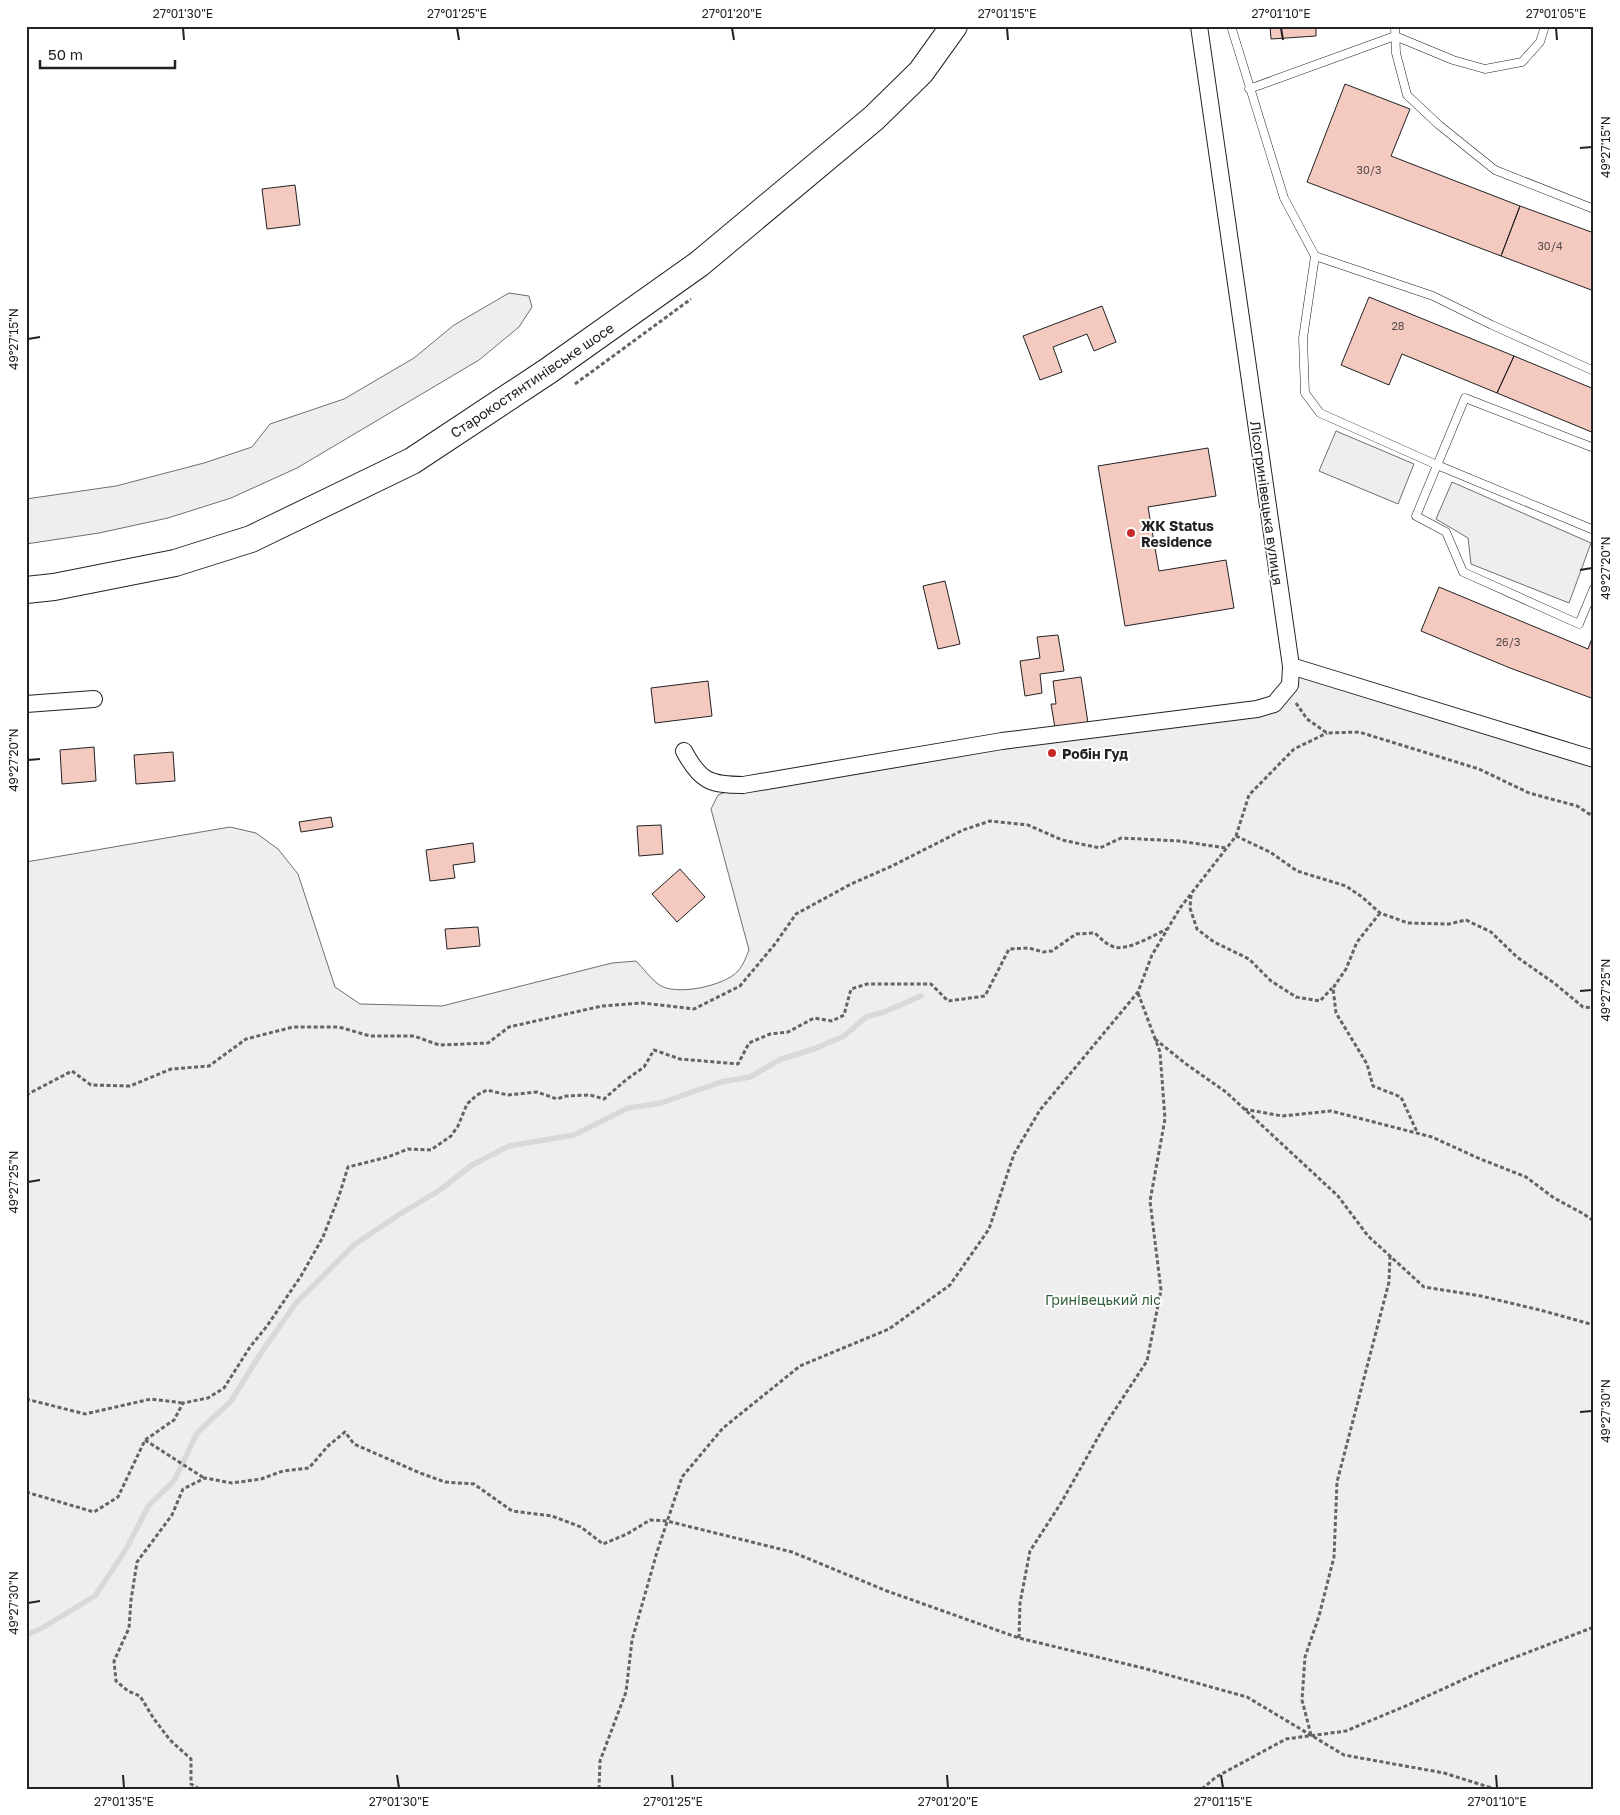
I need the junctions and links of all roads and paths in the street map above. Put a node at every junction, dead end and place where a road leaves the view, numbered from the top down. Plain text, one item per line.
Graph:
1 (954, 26) edge
2 (1198, 26) edge
3 (1231, 26) edge
4 (1395, 26) edge
5 (1545, 26) edge
6 (1396, 36) junction
7 (1249, 89) junction
8 (1594, 209) edge
9 (1314, 256) junction
10 (1594, 371) edge
11 (1594, 448) edge
12 (1437, 465) junction
13 (1594, 530) edge
14 (1594, 588) edge
15 (26, 590) edge
16 (1291, 666) junction
17 (1290, 685) junction
18 (94, 699) dead end
19 (26, 704) edge
20 (1327, 733) junction
21 (684, 751) dead end
22 (1594, 759) edge
23 (1594, 817) edge
24 (1236, 836) junction
25 (1226, 848) junction
26 (1191, 894) junction
27 (1380, 913) junction
28 (1167, 929) junction
29 (1333, 988) junction
30 (1138, 992) junction
31 (1594, 1008) edge
32 (1154, 1038) junction
33 (26, 1095) edge
34 (1244, 1109) junction
35 (1418, 1134) junction
36 (1594, 1221) edge
37 (1390, 1256) junction
38 (1594, 1321) edge
39 (1589, 1324) junction
40 (1594, 1325) edge
41 (26, 1400) edge
42 (183, 1403) junction
43 (145, 1440) junction
44 (205, 1478) junction
45 (26, 1492) edge
46 (667, 1521) junction
47 (1594, 1627) edge
48 (1019, 1638) junction
49 (1312, 1736) junction
50 (199, 1789) edge
51 (598, 1789) edge
52 (1202, 1789) edge
53 (1495, 1789) edge

1 - 15 main road, Старокостянтинівське шосе
2 - 16 street, Лісогринівецька вулиця
3 - 7 lane
4 - 6 lane
5 - 6 lane
6 - 7 lane
6 - 8 lane
7 - 9 lane
9 - 10 lane
9 - 12 lane
11 - 12 lane
12 - 13 lane
12 - 14 lane
16 - 17 street, Лісогринівецька вулиця
16 - 22 street
17 - 20 path
17 - 21 street
18 - 19 street
20 - 23 path
20 - 24 path
24 - 25 path
24 - 27 path
25 - 26 path
25 - 33 path
26 - 28 path
26 - 29 path
27 - 29 path
27 - 31 path
28 - 30 path
28 - 42 path
29 - 35 path
30 - 32 path
30 - 46 path
32 - 34 path
32 - 48 path
34 - 35 path
34 - 37 path
35 - 36 path
37 - 39 path
37 - 49 path
38 - 39 path
39 - 40 path
41 - 42 path
42 - 43 path
43 - 44 path
43 - 45 path
44 - 46 path
44 - 50 path
46 - 48 path
46 - 51 path
47 - 49 path
48 - 49 path
49 - 52 path
49 - 53 path

